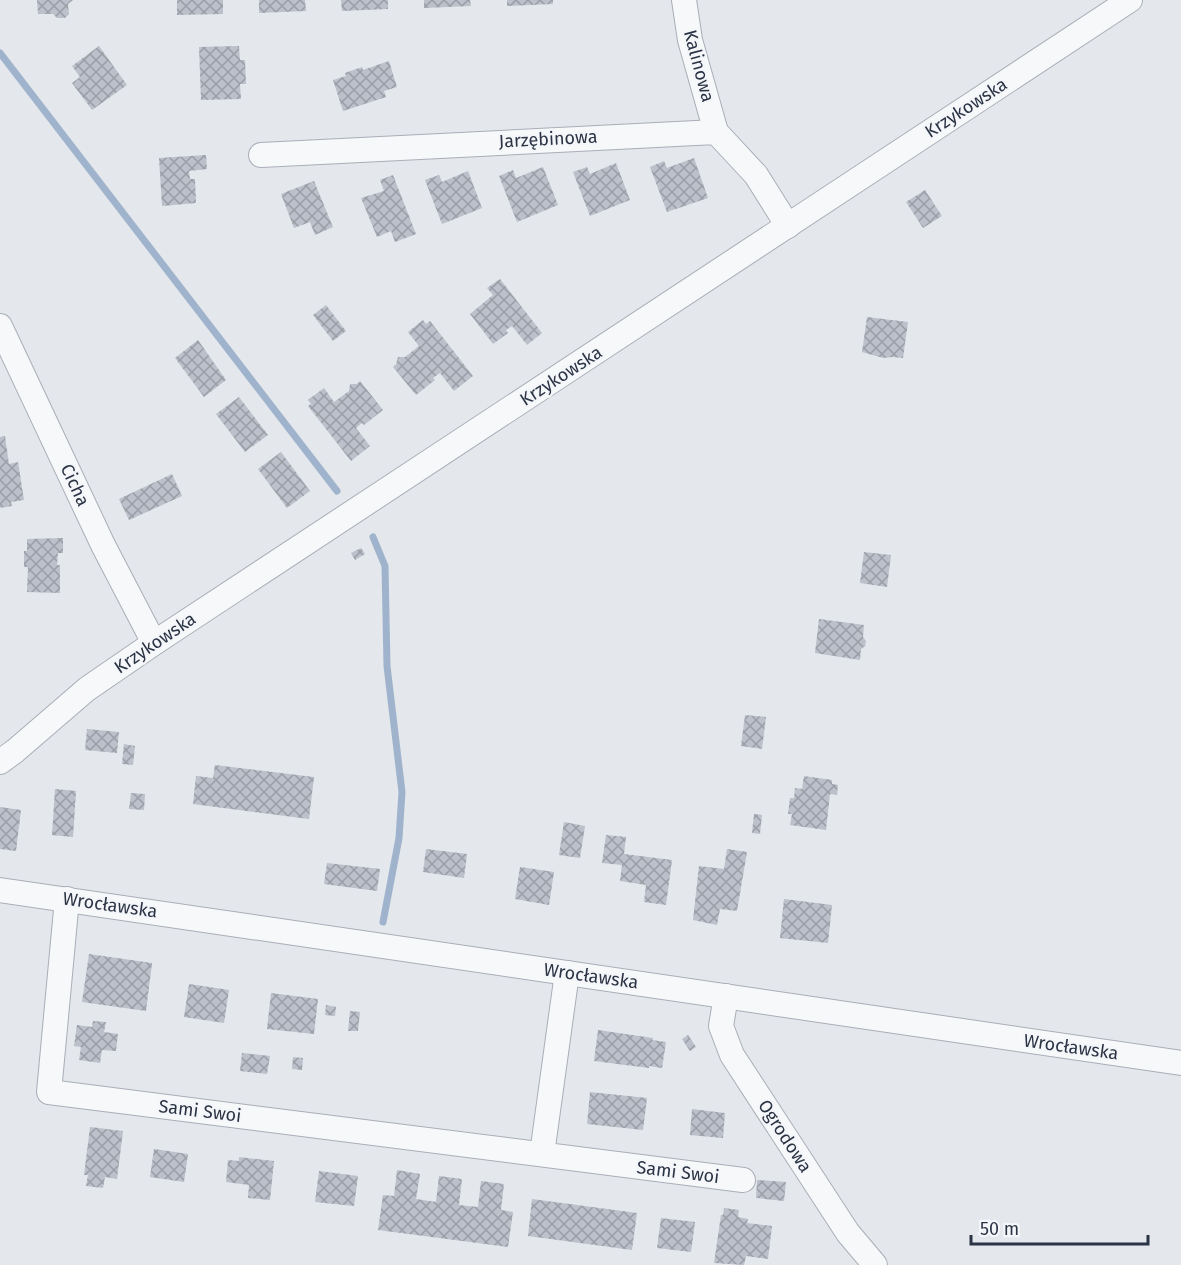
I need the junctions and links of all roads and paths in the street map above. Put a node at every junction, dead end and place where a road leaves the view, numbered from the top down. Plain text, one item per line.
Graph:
1 (684, 0) edge
2 (1130, 0) edge
3 (716, 132) junction
4 (261, 155) dead end
5 (788, 226) junction
6 (0, 326) edge
7 (154, 643) junction
8 (0, 762) edge
9 (0, 890) edge
10 (67, 899) junction
11 (567, 973) junction
12 (726, 996) junction
13 (1181, 1063) edge
14 (542, 1154) junction
15 (743, 1180) dead end
16 (876, 1265) edge

1 - 3 street, Kalinowa
2 - 5 street, Krzykowska
3 - 4 street, Jarzębinowa
3 - 5 street
5 - 7 street, Krzykowska
6 - 7 street, Cicha
7 - 8 street, Krzykowska
9 - 10 street, Wrocławska
10 - 11 street, Wrocławska
10 - 14 street, Sami Swoi
11 - 12 street, Wrocławska
11 - 14 street
12 - 13 street, Wrocławska
12 - 16 street, Ogrodowa
14 - 15 street, Sami Swoi

